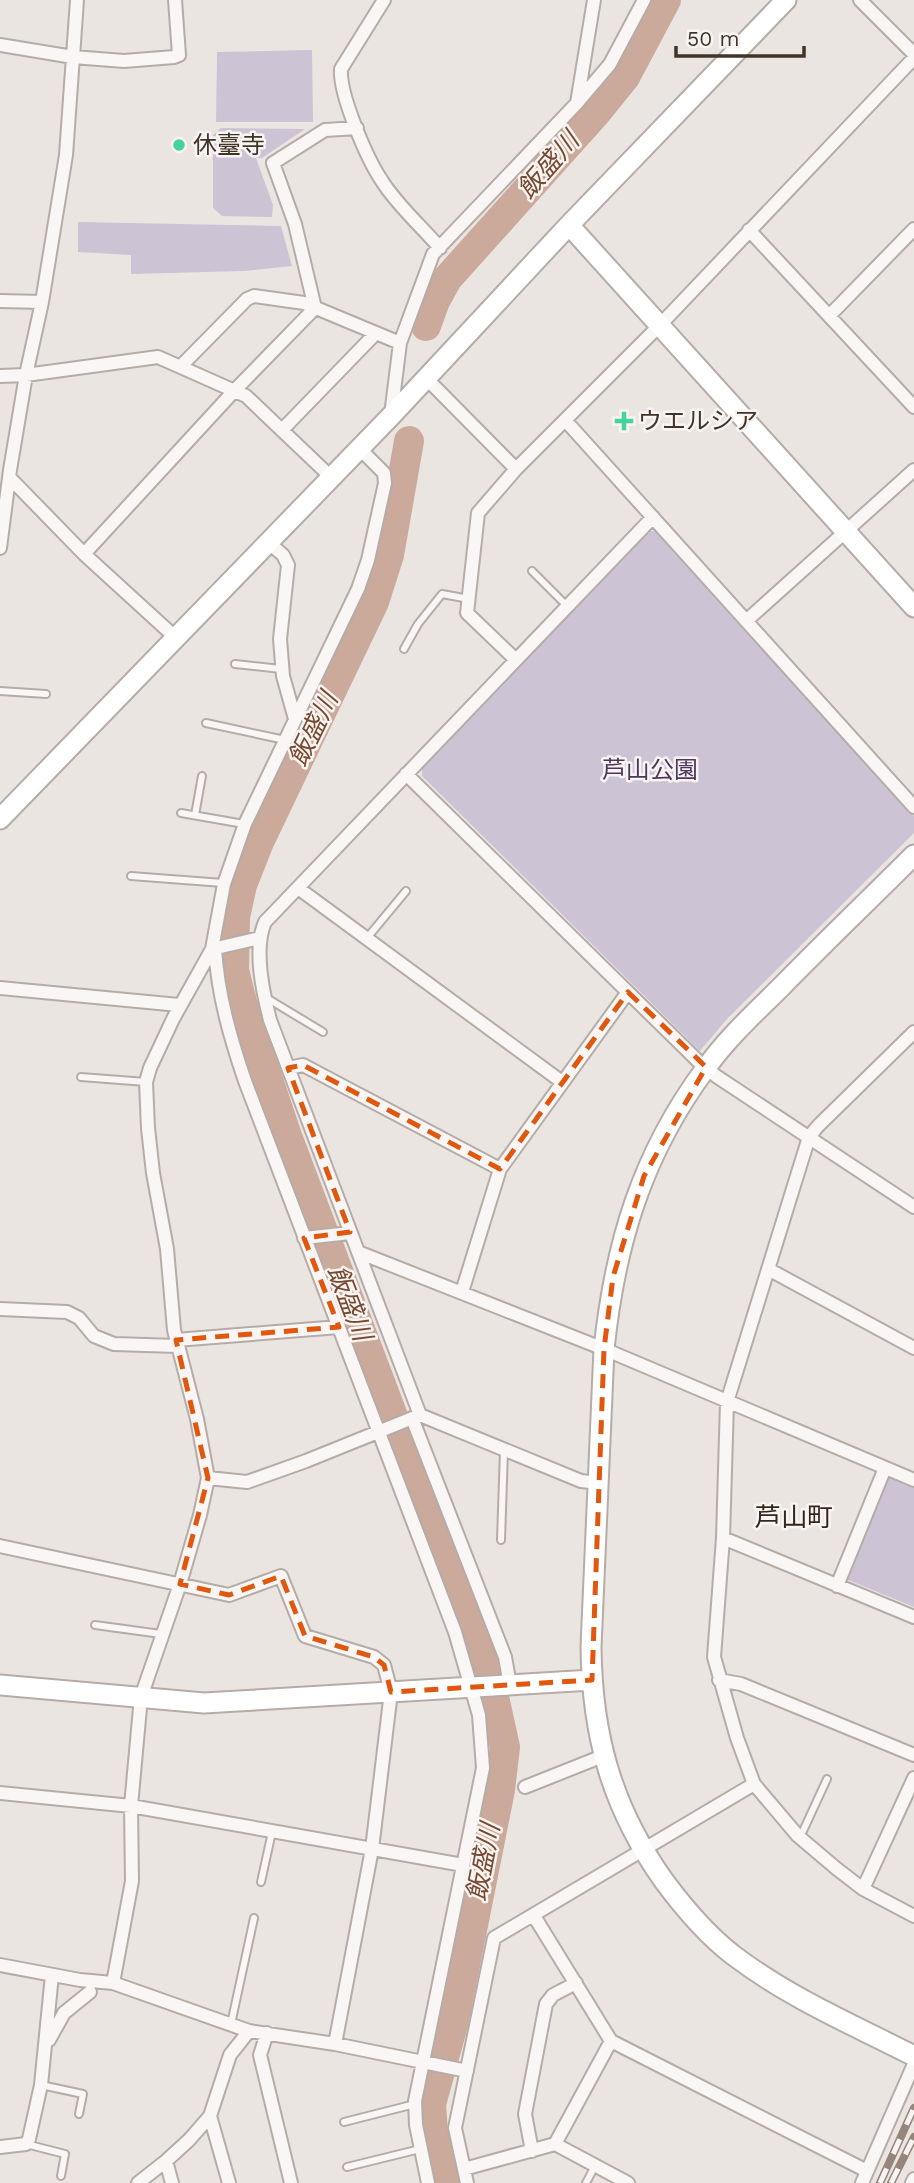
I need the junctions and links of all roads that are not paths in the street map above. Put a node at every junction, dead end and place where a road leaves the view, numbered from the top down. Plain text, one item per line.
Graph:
1 (77, 0) edge
2 (175, 0) edge
3 (384, 0) edge
4 (594, 0) edge
5 (644, 0) edge
6 (786, 0) edge
7 (860, 0) edge
8 (0, 46) edge
9 (914, 56) edge
10 (73, 57) junction
11 (577, 103) junction
12 (357, 128) junction
13 (569, 225) junction
14 (750, 230) junction
15 (914, 230) edge
16 (440, 248) junction
17 (0, 301) edge
18 (42, 302) junction
19 (315, 308) junction
20 (830, 315) junction
21 (660, 325) junction
22 (376, 333) junction
23 (400, 343) junction
24 (181, 366) junction
25 (26, 375) junction
26 (0, 376) edge
27 (426, 378) junction
28 (235, 390) junction
29 (914, 407) edge
30 (391, 416) junction
31 (565, 420) junction
32 (282, 430) junction
33 (359, 448) junction
34 (516, 469) junction
35 (914, 470) edge
36 (9, 477) junction
37 (331, 477) junction
38 (653, 517) junction
39 (845, 530) junction
40 (268, 542) junction
41 (0, 548) edge
42 (84, 554) junction
43 (532, 571) dead end
44 (469, 599) junction
45 (567, 606) junction
46 (914, 607) edge
47 (746, 621) junction
48 (176, 638) junction
49 (404, 649) dead end
50 (516, 660) junction
51 (234, 664) dead end
52 (283, 669) junction
53 (0, 691) edge
54 (46, 694) dead end
55 (295, 719) junction
56 (206, 723) dead end
57 (286, 740) junction
58 (406, 774) junction
59 (202, 776) dead end
60 (914, 807) edge
61 (181, 813) dead end
62 (195, 815) junction
63 (0, 819) edge
64 (245, 824) junction
65 (914, 855) edge
66 (131, 876) dead end
67 (224, 884) junction
68 (298, 888) junction
69 (406, 891) dead end
70 (260, 938) junction
71 (366, 938) junction
72 (216, 949) junction
73 (0, 988) edge
74 (628, 992) junction
75 (264, 996) junction
76 (179, 1005) junction
77 (323, 1032) dead end
78 (914, 1032) edge
79 (706, 1067) junction
80 (288, 1068) junction
81 (81, 1077) dead end
82 (146, 1082) junction
83 (562, 1082) junction
84 (809, 1138) junction
85 (500, 1169) junction
86 (914, 1207) edge
87 (344, 1233) junction
88 (307, 1237) junction
89 (358, 1252) junction
90 (768, 1269) junction
91 (462, 1292) junction
92 (0, 1308) edge
93 (339, 1327) junction
94 (177, 1343) junction
95 (914, 1348) edge
96 (604, 1349) junction
97 (727, 1402) junction
98 (414, 1418) junction
99 (381, 1431) junction
100 (504, 1450) junction
101 (885, 1468) junction
102 (208, 1478) junction
103 (914, 1480) edge
104 (598, 1483) junction
105 (723, 1538) junction
106 (501, 1540) dead end
107 (0, 1546) edge
108 (180, 1584) junction
109 (837, 1586) junction
110 (914, 1617) edge
111 (95, 1625) dead end
112 (162, 1634) junction
113 (592, 1680) junction
114 (719, 1680) junction
115 (0, 1685) edge
116 (508, 1685) junction
117 (476, 1687) junction
118 (391, 1692) junction
119 (141, 1697) junction
120 (914, 1755) edge
121 (603, 1756) junction
122 (914, 1778) edge
123 (827, 1779) dead end
124 (754, 1784) junction
125 (525, 1787) dead end
126 (0, 1793) edge
127 (131, 1806) junction
128 (272, 1832) junction
129 (799, 1836) junction
130 (372, 1849) junction
131 (643, 1850) junction
132 (463, 1865) junction
133 (261, 1882) dead end
134 (863, 1889) junction
135 (534, 1916) junction
136 (914, 1916) edge
137 (254, 1918) dead end
138 (0, 1965) edge
139 (52, 1975) junction
140 (113, 1983) junction
141 (576, 1983) junction
142 (90, 1992) dead end
143 (231, 2024) junction
144 (249, 2031) junction
145 (267, 2033) junction
146 (611, 2041) junction
147 (335, 2044) junction
148 (47, 2046) junction
149 (914, 2056) edge
150 (425, 2063) junction
151 (914, 2064) edge
152 (461, 2070) junction
153 (41, 2085) junction
154 (415, 2104) junction
155 (79, 2114) dead end
156 (211, 2116) junction
157 (344, 2122) dead end
158 (26, 2144) junction
159 (555, 2144) junction
160 (0, 2147) edge
161 (420, 2149) junction
162 (532, 2151) junction
163 (166, 2161) junction
164 (595, 2166) junction
165 (347, 2167) dead end
166 (464, 2169) junction
167 (61, 2176) dead end
168 (865, 2177) edge
169 (138, 2183) edge
170 (172, 2183) edge
171 (229, 2183) edge
172 (291, 2183) edge
173 (428, 2183) edge
174 (467, 2183) edge
175 (586, 2183) edge
176 (628, 2183) edge

1 - 10 street
2 - 10 street
3 - 12 street
4 - 11 street
5 - 11 street
6 - 13 street
7 - 9 street
8 - 10 street
9 - 14 street
10 - 18 street
11 - 16 street
12 - 16 street
12 - 19 street
13 - 21 street
13 - 27 street
14 - 20 street
14 - 21 street
15 - 20 street
16 - 23 street
17 - 18 street
18 - 25 street
19 - 22 street
19 - 24 street
19 - 28 street
20 - 29 street
21 - 31 street
21 - 39 street
22 - 23 street
22 - 32 street
23 - 30 street
24 - 25 street
24 - 28 street
25 - 26 street
25 - 36 street
27 - 30 street
27 - 34 street
28 - 32 street
28 - 42 street
30 - 33 street
31 - 34 street
31 - 38 street
32 - 37 street
33 - 37 street
33 - 55 street
34 - 44 street
35 - 39 street
36 - 41 street
36 - 42 street
37 - 40 street
38 - 45 street
38 - 47 street
39 - 46 street
39 - 47 street
40 - 48 street
40 - 52 street
42 - 48 street
43 - 45 lane
44 - 49 lane
44 - 50 street
45 - 50 street
47 - 60 street
48 - 63 street
50 - 58 street
51 - 52 lane
52 - 55 street
53 - 54 lane
55 - 57 street
56 - 57 lane
57 - 64 street
58 - 68 street
58 - 74 street
59 - 62 lane
61 - 62 lane
62 - 64 lane
64 - 67 street
65 - 79 street
66 - 67 lane
67 - 72 street
68 - 70 street
68 - 71 street
69 - 71 lane
70 - 72 street
70 - 75 street
71 - 83 street
72 - 76 street
72 - 88 street
73 - 76 street
74 - 79 street
74 - 83 street
75 - 77 lane
75 - 80 street
76 - 82 street
78 - 84 street
79 - 84 street
79 - 96 street
80 - 85 street
80 - 87 street
81 - 82 lane
82 - 94 street
83 - 85 street
84 - 86 street
84 - 90 street
85 - 91 street
87 - 88 street
87 - 89 street
88 - 93 street
89 - 91 street
89 - 98 street
90 - 95 street
90 - 97 street
91 - 96 street
92 - 94 street
93 - 94 street
93 - 99 street
94 - 102 street
96 - 97 street
96 - 104 street
97 - 101 street
97 - 105 street
98 - 99 street
98 - 100 street
98 - 116 street
99 - 102 street
99 - 117 street
100 - 104 street
100 - 106 lane
101 - 103 street
101 - 109 street
102 - 108 street
104 - 113 street
105 - 109 street
105 - 114 street
107 - 108 street
108 - 112 street
108 - 118 street
109 - 110 street
111 - 112 lane
112 - 119 street
113 - 116 street
113 - 121 street
114 - 120 street
114 - 124 street
115 - 119 street
116 - 117 street
117 - 118 street
117 - 132 street
118 - 119 street
118 - 130 street
119 - 127 street
121 - 125 street
121 - 131 street
122 - 134 street
123 - 129 lane
124 - 129 street
124 - 131 street
126 - 127 street
127 - 128 street
127 - 140 street
128 - 130 street
128 - 133 lane
129 - 134 street
130 - 132 street
130 - 147 street
131 - 135 street
131 - 149 street
132 - 150 street
134 - 136 street
135 - 141 street
135 - 152 street
137 - 143 lane
138 - 139 street
139 - 140 street
139 - 148 street
140 - 143 street
141 - 146 street
141 - 162 street
142 - 148 street
143 - 144 street
144 - 145 street
144 - 156 street
145 - 147 street
145 - 172 street
146 - 159 street
146 - 168 street
147 - 150 street
148 - 153 street
150 - 152 street
150 - 154 street
151 - 168 street
152 - 166 street
153 - 155 lane
153 - 158 street
154 - 157 lane
154 - 161 street
156 - 163 street
156 - 171 street
158 - 160 street
158 - 167 lane
159 - 162 street
159 - 164 street
161 - 165 lane
161 - 173 street
162 - 166 street
163 - 169 street
163 - 170 street
164 - 175 lane
164 - 176 street
166 - 174 street

